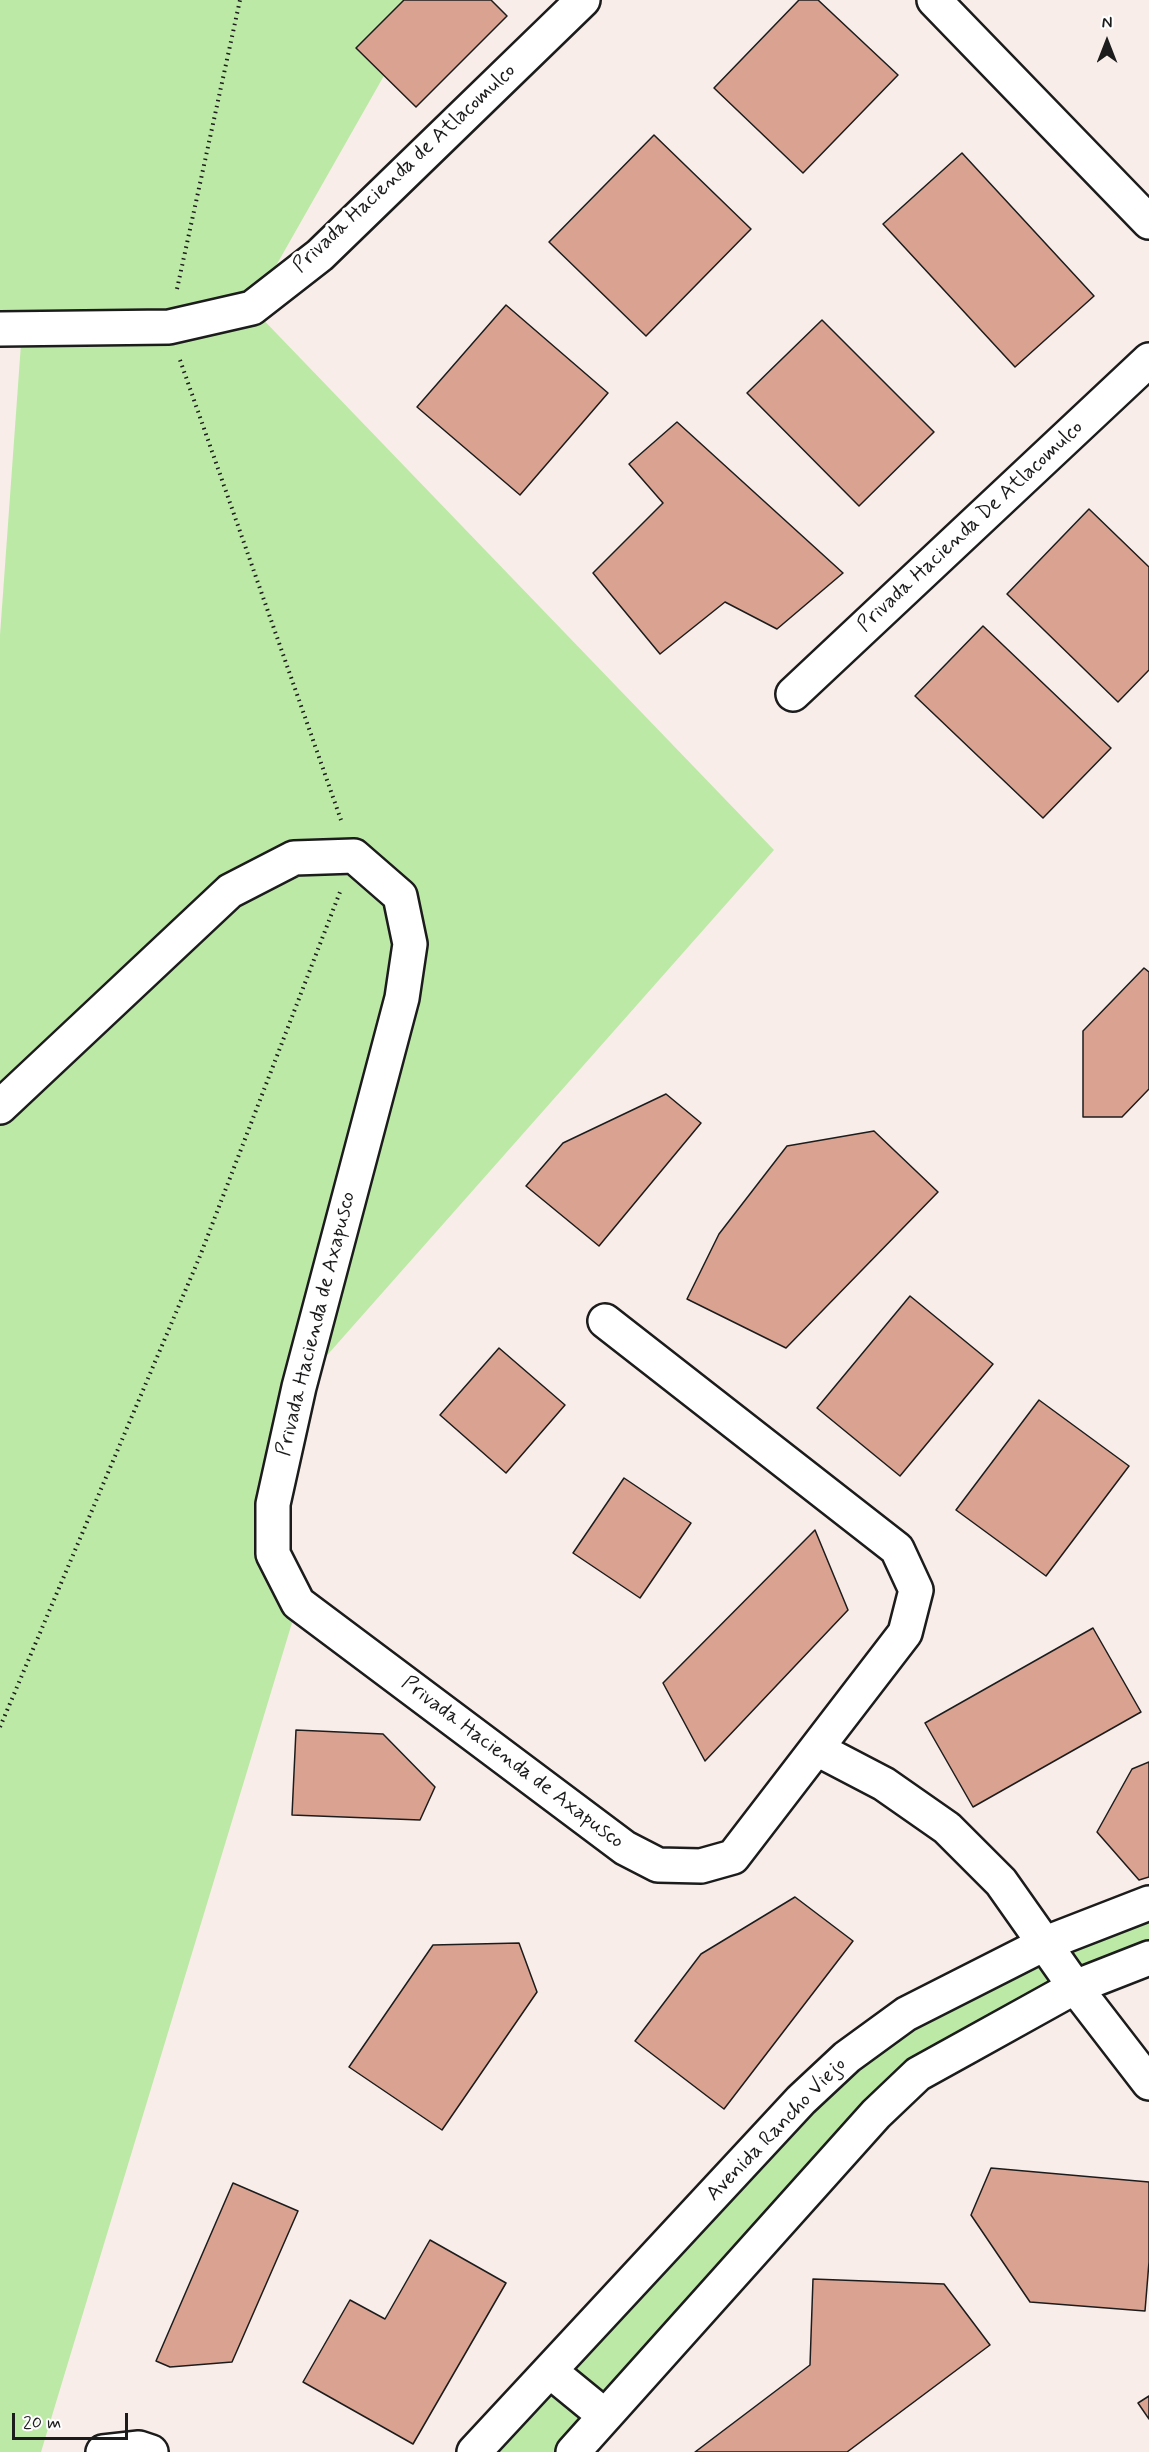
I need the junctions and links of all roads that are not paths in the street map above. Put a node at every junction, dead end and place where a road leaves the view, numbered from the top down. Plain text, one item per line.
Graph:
1 (583, 0) edge
2 (934, 0) edge
3 (1149, 222) edge
4 (0, 329) edge
5 (1149, 360) edge
6 (794, 694) dead end
7 (0, 1107) edge
8 (605, 1321) dead end
9 (817, 1749) junction
10 (1149, 1903) edge
11 (1046, 1943) junction
12 (1149, 1958) edge
13 (1075, 1987) junction
14 (1149, 2083) edge
15 (550, 2371) junction
16 (605, 2416) junction
17 (103, 2452) edge
18 (151, 2452) edge
19 (474, 2452) edge
20 (573, 2452) edge

1 - 4 street, Privada Hacienda de Atlacomulco
2 - 3 street
5 - 6 street, Privada Hacienda De Atlacomulco
7 - 9 street, Privada Hacienda de Axapusco
8 - 9 street, Privada Hacienda de Axapusco
9 - 11 street
10 - 11 street, Avenida Rancho Viejo
11 - 13 street
11 - 15 street, Avenida Rancho Viejo
12 - 13 street
13 - 14 street
13 - 16 street
15 - 16 street
15 - 19 street, Avenida Rancho Viejo
16 - 20 street
17 - 18 street

